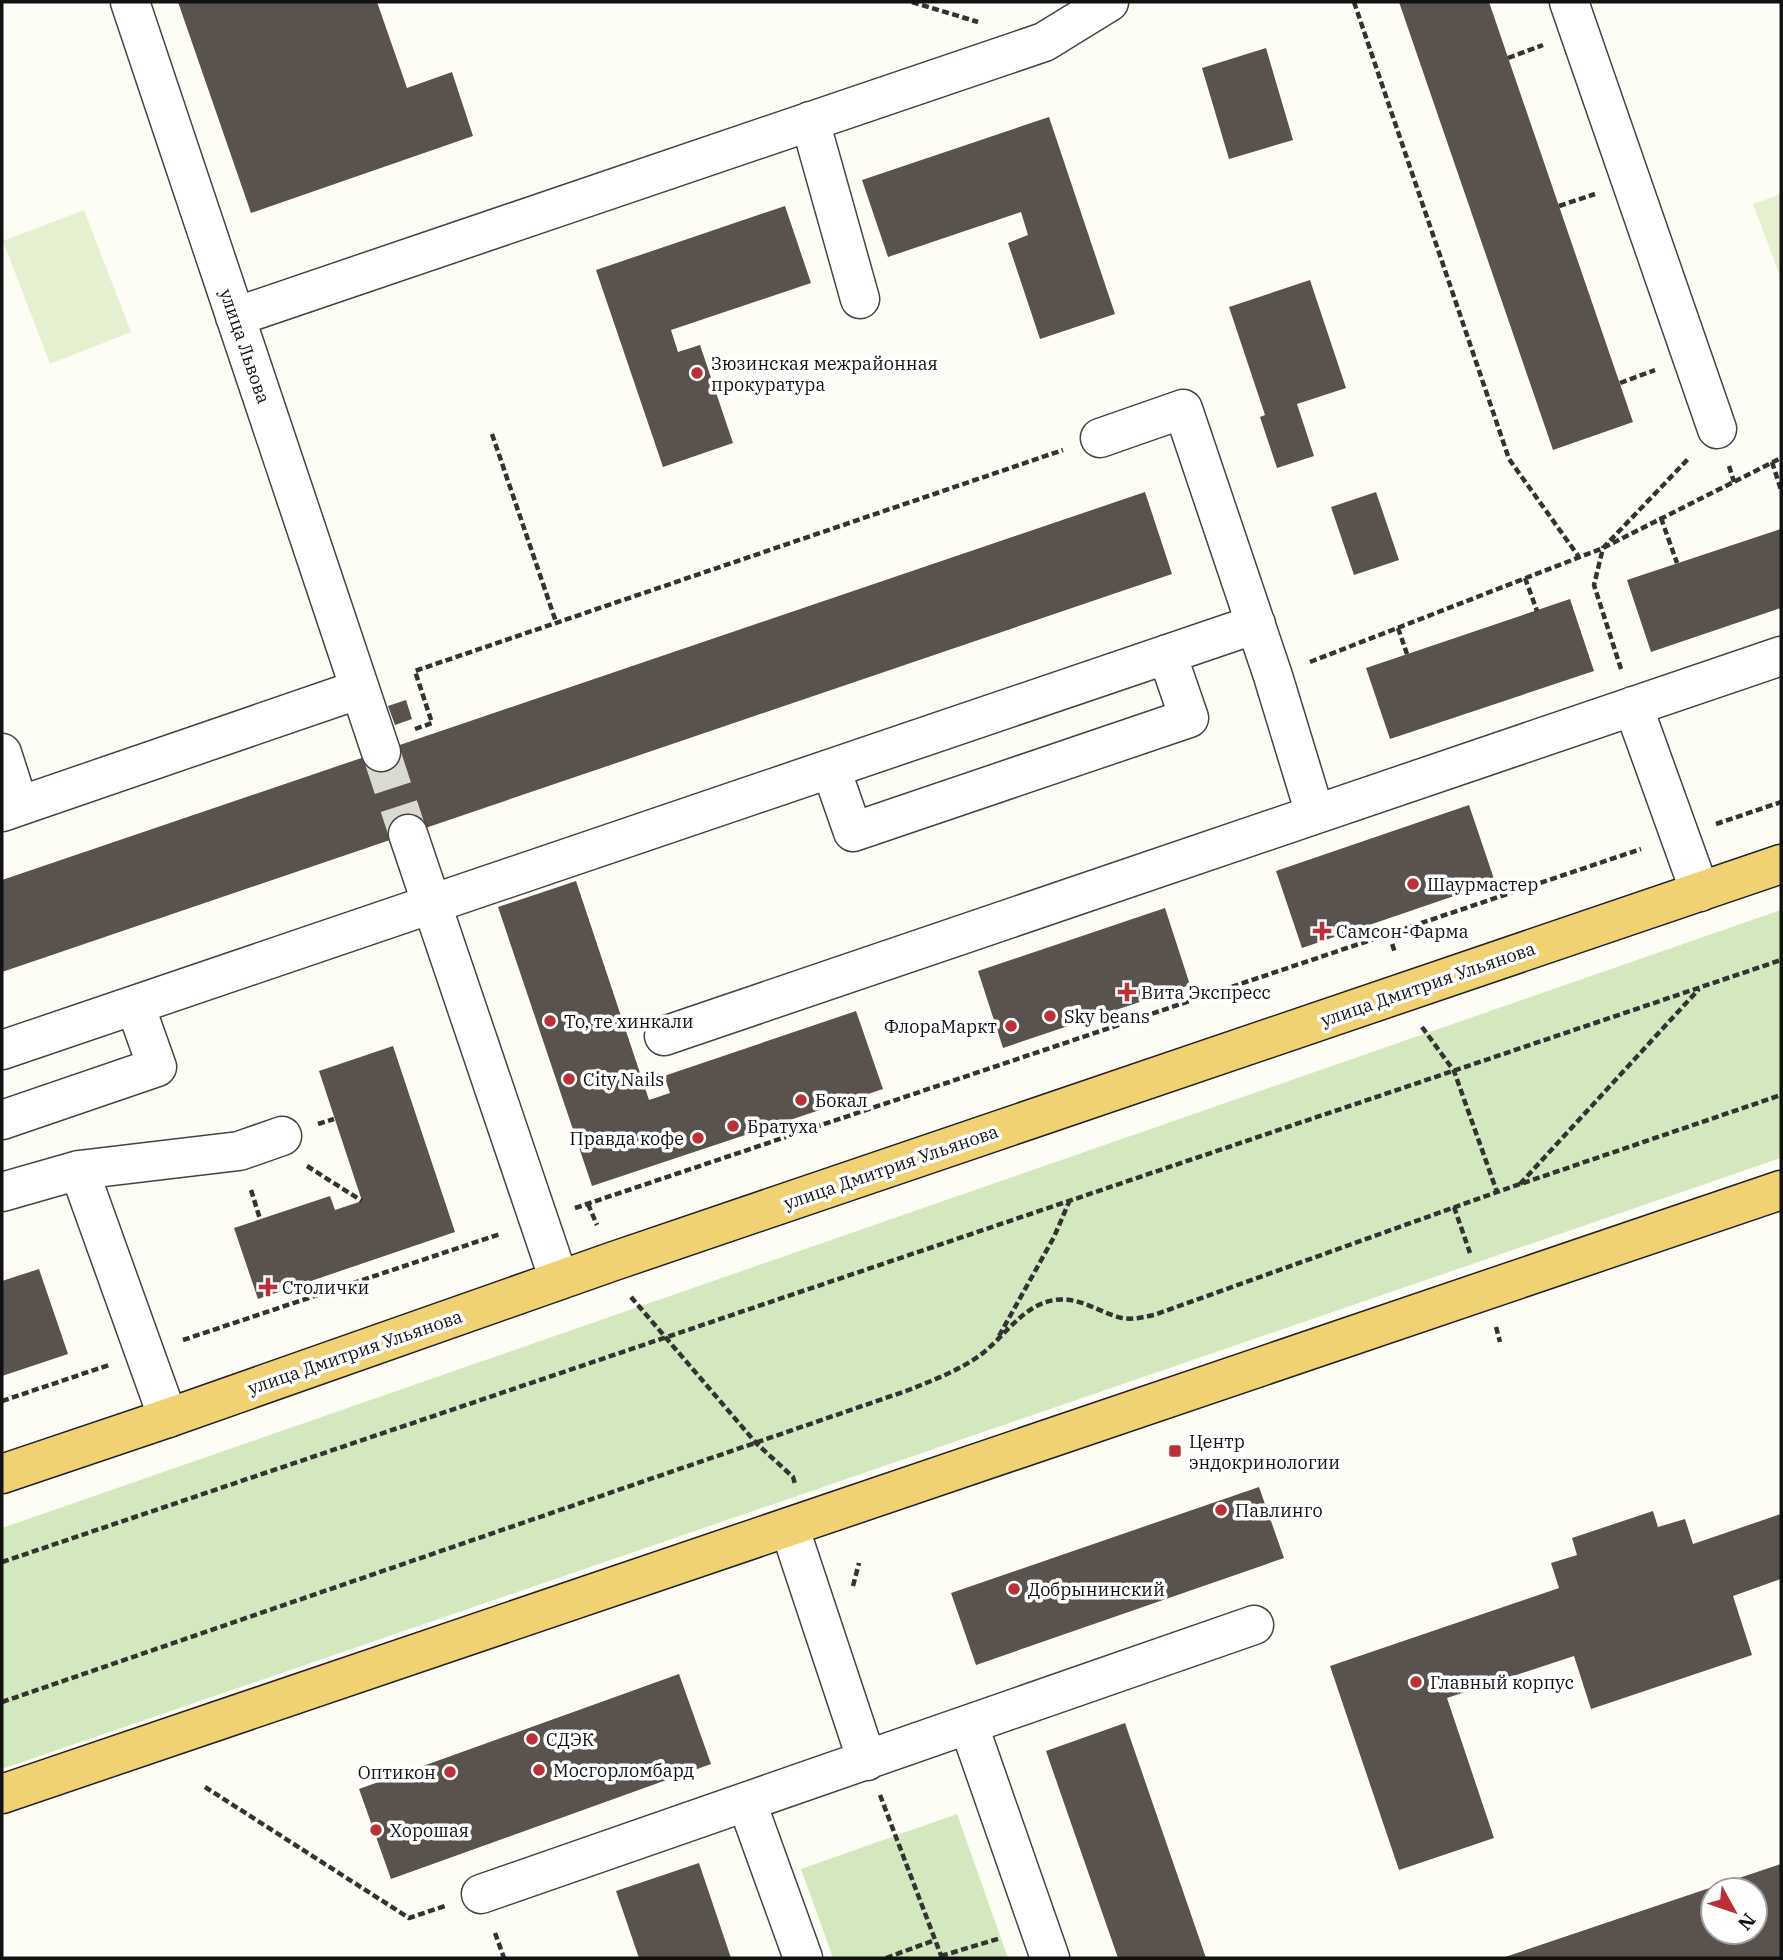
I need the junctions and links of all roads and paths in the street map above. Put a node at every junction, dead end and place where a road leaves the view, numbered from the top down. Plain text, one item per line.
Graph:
1 (130, 2) edge
2 (1109, 2) edge
3 (1354, 2) edge
4 (1569, 2) edge
5 (810, 121) junction
6 (860, 299) dead end
7 (235, 317) junction
8 (1717, 429) joint
9 (492, 434) dead end
10 (1100, 438) joint
11 (1781, 458) edge
12 (1772, 463) junction
13 (1781, 490) edge
14 (1661, 518) junction
15 (1603, 548) junction
16 (1579, 557) junction
17 (1677, 564) dead end
18 (1525, 578) junction
19 (1537, 611) dead end
20 (556, 623) junction
21 (1256, 624) junction
22 (1398, 628) junction
23 (1167, 654) junction
24 (1407, 654) dead end
25 (1781, 656) edge
26 (1273, 676) junction
27 (360, 690) junction
28 (1633, 706) junction
29 (379, 747) joint
30 (2, 753) edge
31 (831, 769) junction
32 (1781, 802) edge
33 (10, 809) edge
34 (1315, 814) junction
35 (408, 834) tunnel mouth
36 (1680, 836) junction
37 (1781, 864) edge
38 (1699, 892) junction
39 (432, 904) junction
40 (1389, 934) junction
41 (1781, 960) edge
42 (1701, 987) junction
43 (1409, 991) junction
44 (135, 1005) junction
45 (664, 1036) dead end
46 (2, 1050) edge
47 (1454, 1071) junction
48 (1781, 1095) edge
49 (2, 1120) edge
50 (282, 1136) joint
51 (79, 1170) junction
52 (1520, 1185) junction
53 (1781, 1190) edge
54 (2, 1192) edge
55 (1497, 1192) junction
56 (362, 1201) dead end
57 (1069, 1202) junction
58 (588, 1204) junction
59 (539, 1221) junction
60 (614, 1261) junction
61 (559, 1280) junction
62 (666, 1338) junction
63 (996, 1340) junction
64 (146, 1353) junction
65 (2, 1401) edge
66 (168, 1418) junction
67 (756, 1443) junction
68 (2, 1474) edge
69 (799, 1525) junction
70 (2, 1562) edge
71 (1254, 1625) dead end
72 (2, 1703) edge
73 (969, 1726) junction
74 (867, 1761) junction
75 (205, 1787) dead end
76 (2, 1794) edge
77 (747, 1803) junction
78 (481, 1894) junction
79 (935, 1940) junction
80 (1045, 1942) edge
81 (942, 1957) edge
82 (504, 1958) edge
83 (803, 1958) edge
84 (886, 1958) edge

1 - 7 street, улица Львова
2 - 5 street
3 - 16 path
4 - 8 street
5 - 6 street
5 - 7 street
7 - 27 street, улица Львова
8 - 15 path
9 - 20 path
10 - 20 path
10 - 21 street
11 - 12 path
12 - 13 path
12 - 14 path
14 - 15 path
14 - 17 path
15 - 16 path
15 - 28 path
16 - 18 path
18 - 19 path
18 - 22 path
20 - 29 path
21 - 23 street
21 - 26 street
22 - 24 path
22 - 26 path
23 - 31 street
23 - 31 street
25 - 28 street
26 - 34 street
27 - 29 street, улица Львова
27 - 33 street
28 - 34 street
28 - 36 street
30 - 33 street
31 - 39 street
32 - 36 path
34 - 45 street
35 - 39 street
36 - 38 street
36 - 40 path
37 - 38 main road, улица Дмитрия Ульянова
38 - 43 main road, улица Дмитрия Ульянова
39 - 44 street
39 - 59 street
40 - 43 path
40 - 58 path
41 - 42 path
42 - 47 path
42 - 52 path
43 - 47 path
43 - 60 main road, улица Дмитрия Ульянова
44 - 46 street
44 - 49 street
47 - 55 path
47 - 57 path
48 - 52 path
50 - 51 street
50 - 56 path
51 - 54 street
51 - 64 street
52 - 55 path
53 - 69 main road
55 - 63 path
57 - 62 path
57 - 63 path
58 - 59 path
58 - 60 path
59 - 61 street
59 - 64 path
60 - 61 main road, улица Дмитрия Ульянова
60 - 62 path
61 - 66 main road, улица Дмитрия Ульянова
62 - 67 path
62 - 70 path
63 - 67 path
64 - 65 path
64 - 66 street
66 - 68 main road, улица Дмитрия Ульянова
67 - 69 path
67 - 72 path
69 - 74 street
69 - 76 main road
71 - 73 street
73 - 74 street
73 - 80 street
74 - 77 street
74 - 79 path
75 - 78 path
77 - 78 street
77 - 83 street
78 - 82 path
79 - 81 path
79 - 84 path
80 - 81 path

